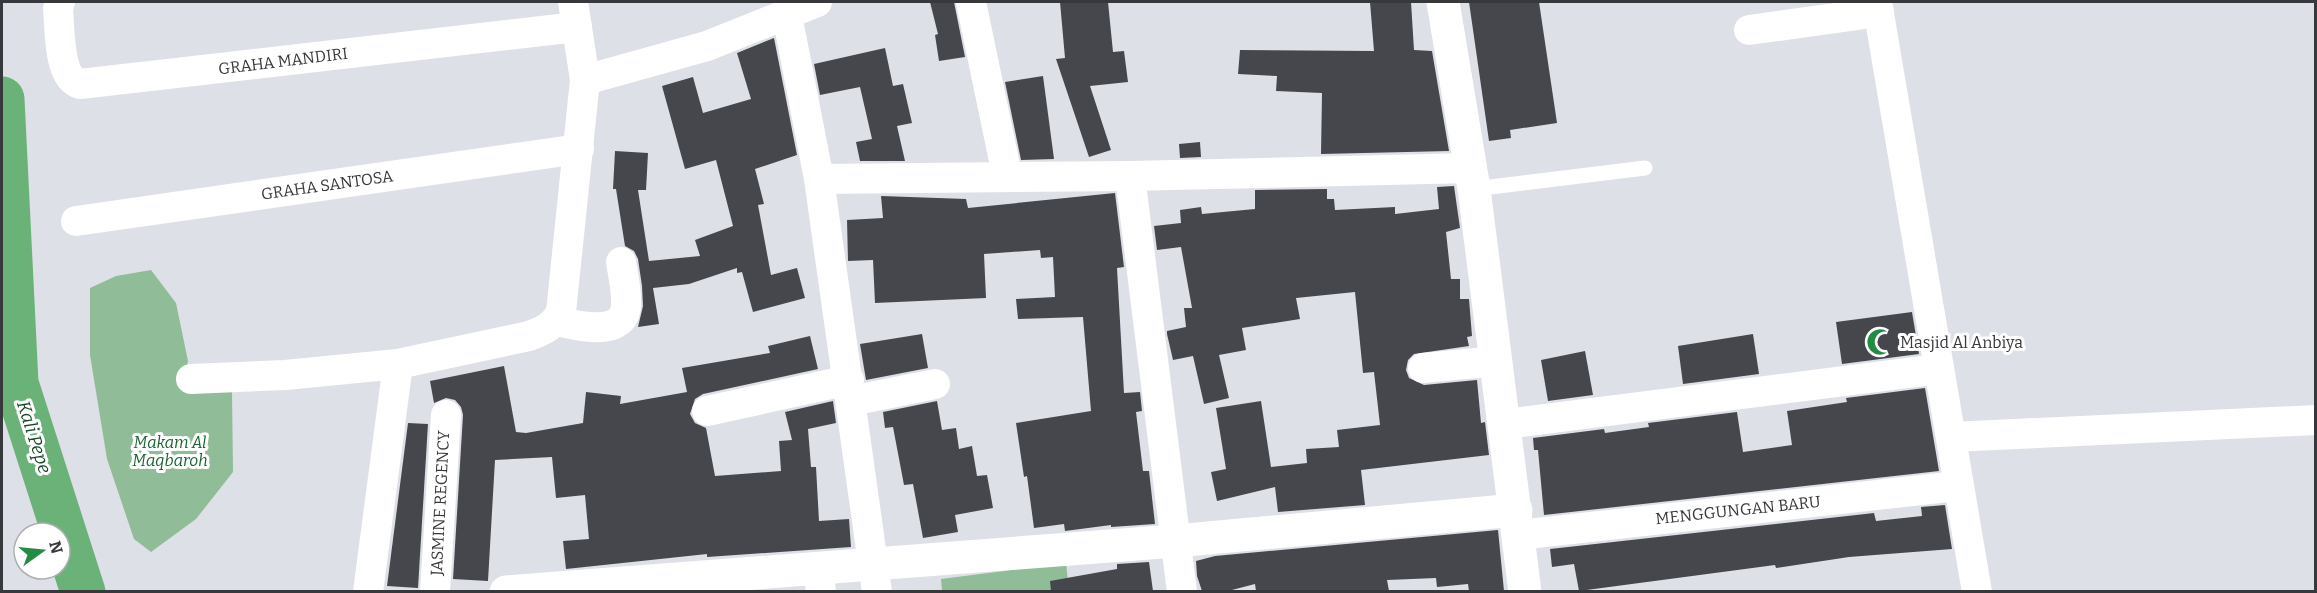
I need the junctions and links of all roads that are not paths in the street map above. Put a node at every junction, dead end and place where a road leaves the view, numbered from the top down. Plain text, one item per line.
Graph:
1 (60, 2) edge
2 (817, 2) edge
3 (971, 2) edge
4 (1443, 2) edge
5 (1878, 7) edge
6 (575, 14) edge
7 (787, 15) junction
8 (1749, 30) dead end
9 (585, 80) junction
10 (579, 149) junction
11 (1645, 168) dead end
12 (1007, 175) junction
13 (1130, 176) junction
14 (1472, 178) junction
15 (819, 179) junction
16 (76, 221) dead end
17 (621, 262) dead end
18 (557, 321) junction
19 (1497, 361) junction
20 (398, 364) junction
21 (1423, 368) dead end
22 (1939, 369) junction
23 (191, 379) dead end
24 (935, 384) dead end
25 (850, 390) junction
26 (707, 411) dead end
27 (446, 415) dead end
28 (2316, 420) edge
29 (1505, 424) junction
30 (1951, 437) junction
31 (1958, 486) junction
32 (1517, 522) junction
33 (1175, 541) junction
34 (875, 577) edge
35 (819, 579) edge
36 (688, 584) edge
37 (368, 591) edge
38 (435, 591) edge
39 (506, 591) edge
40 (510, 591) edge
41 (1182, 591) edge
42 (1525, 591) edge
43 (1977, 591) edge

1 - 6 street, GRAHA MANDIRI
2 - 7 street
3 - 12 street
4 - 14 street
5 - 8 street
5 - 22 street
6 - 9 street
7 - 9 street
7 - 15 street
9 - 10 street
10 - 16 street, GRAHA SANTOSA
10 - 18 street
11 - 14 lane
12 - 13 street
12 - 15 street
13 - 14 street
13 - 33 street
14 - 19 street
15 - 25 street
17 - 18 street
18 - 20 street
19 - 21 street
19 - 29 street
20 - 23 street
20 - 37 street
22 - 29 street
22 - 30 street
24 - 25 street
25 - 26 street
25 - 34 street
27 - 38 street, JASMINE REGENCY
28 - 30 street
29 - 32 street
30 - 31 street
31 - 32 street, MENGGUNGAN BARU
31 - 43 street
32 - 33 street
32 - 42 street
33 - 34 street
33 - 41 street
34 - 35 street
35 - 36 street
36 - 40 street
39 - 40 street

